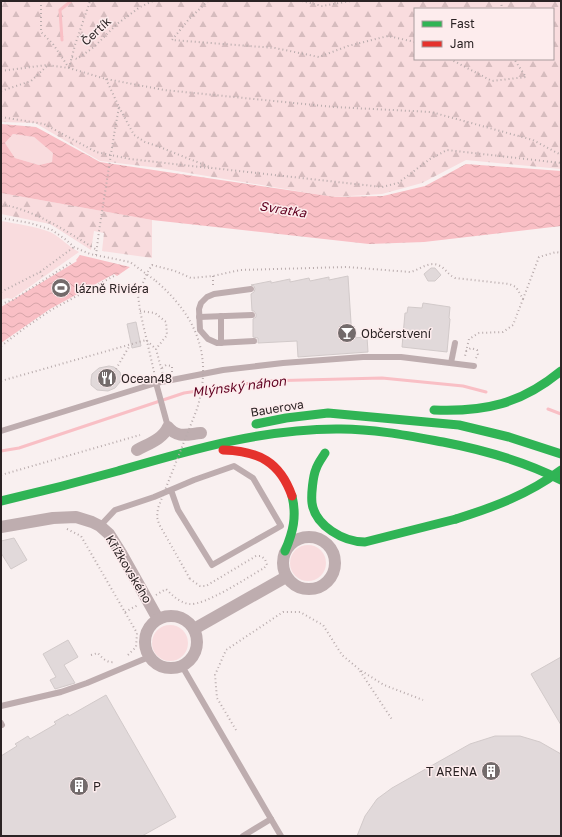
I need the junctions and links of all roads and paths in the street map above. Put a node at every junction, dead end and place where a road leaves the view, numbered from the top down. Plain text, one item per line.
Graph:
1 (41, 1) edge
2 (90, 1) edge
3 (153, 1) edge
4 (208, 1) edge
5 (302, 1) edge
6 (351, 1) edge
7 (414, 42) edge
8 (72, 58) junction
9 (452, 60) edge
10 (515, 60) edge
11 (47, 65) junction
12 (69, 68) junction
13 (1, 71) edge
14 (106, 79) junction
15 (1, 91) edge
16 (120, 107) junction
17 (1, 117) edge
18 (561, 155) edge
19 (561, 163) edge
20 (212, 168) junction
21 (1, 204) edge
22 (1, 218) edge
23 (74, 247) junction
24 (97, 250) junction
25 (561, 253) edge
26 (96, 255) junction
27 (72, 262) dead end
28 (40, 272) junction
29 (147, 273) junction
30 (114, 276) dead end
31 (213, 276) junction
32 (44, 279) junction
33 (251, 289) dead end
34 (1, 292) edge
35 (214, 294) junction
36 (523, 299) junction
37 (1, 304) edge
38 (140, 311) junction
39 (252, 315) dead end
40 (221, 316) junction
41 (199, 317) junction
42 (146, 340) junction
43 (254, 341) dead end
44 (221, 343) junction
45 (455, 343) dead end
46 (131, 344) junction
47 (1, 346) edge
48 (156, 349) junction
49 (466, 351) junction
50 (466, 355) junction
51 (469, 360) dead end
52 (451, 363) junction
53 (474, 363) joint
54 (464, 364) junction
55 (162, 368) junction
56 (116, 369) dead end
57 (561, 371) edge
58 (163, 374) junction
59 (1, 381) edge
60 (164, 381) junction
61 (156, 383) junction
62 (395, 410) dead end
63 (425, 410) dead end
64 (328, 413) junction
65 (246, 425) dead end
66 (168, 427) junction
67 (1, 430) edge
68 (205, 432) joint
69 (391, 433) junction
70 (143, 434) dead end
71 (359, 438) dead end
72 (204, 447) junction
73 (134, 451) joint
74 (561, 454) edge
75 (561, 470) edge
76 (1, 475) edge
77 (561, 480) edge
78 (171, 490) junction
79 (1, 501) edge
80 (307, 516) dead end
81 (100, 526) junction
82 (1, 528) edge
83 (65, 529) dead end
84 (408, 532) junction
85 (320, 537) junction
86 (355, 550) dead end
87 (285, 551) junction
88 (341, 551) dead end
89 (286, 577) junction
90 (147, 600) junction
91 (125, 612) junction
92 (158, 619) junction
93 (194, 629) junction
94 (91, 655) dead end
95 (149, 657) junction
96 (124, 659) dead end
97 (118, 661) dead end
98 (182, 666) junction
99 (360, 670) junction
100 (423, 700) dead end
101 (1, 706) edge
102 (393, 721) dead end
103 (236, 730) dead end
104 (271, 819) junction
105 (243, 836) edge
106 (281, 836) edge

1 - 12 path
2 - 8 path
3 - 8 path, Čertík
4 - 7 path
5 - 6 path
8 - 12 path
9 - 10 path
11 - 12 path
11 - 13 path
11 - 15 path
12 - 14 path
14 - 16 path
14 - 18 path
16 - 20 path
16 - 24 path, bridge
17 - 20 path
19 - 20 path
21 - 24 path
22 - 23 path
23 - 26 path
23 - 28 path
24 - 26 path
25 - 36 path
26 - 29 path
27 - 32 path
28 - 32 path
28 - 34 path
29 - 31 path
29 - 38 path
29 - 90 path, bridge
30 - 47 path
31 - 35 path
31 - 36 path
32 - 37 path
33 - 35 lane
35 - 41 lane
36 - 49 path
38 - 42 path
38 - 48 path
39 - 40 lane
40 - 41 lane
40 - 44 lane
41 - 44 lane
42 - 46 path
42 - 48 path
42 - 61 path
43 - 44 lane
45 - 52 lane
46 - 56 path
46 - 59 path
48 - 55 path
49 - 50 path
49 - 53 path
50 - 51 path
50 - 54 path
52 - 54 lane
52 - 60 lane
53 - 54 lane
55 - 58 path
55 - 58 path
57 - 63 highway
58 - 60 path
60 - 61 lane
61 - 66 lane
61 - 67 lane
62 - 64 highway
64 - 65 highway, Bauerova
64 - 74 highway, Bauerova
66 - 68 street
66 - 73 street
68 - 73 highway
69 - 71 highway
69 - 72 highway
69 - 77 highway
70 - 76 path
72 - 79 highway
72 - 87 highway
75 - 84 highway, bridge
78 - 78 lane
78 - 81 lane
80 - 84 highway
81 - 82 street, Křížkovského
81 - 90 street, Křížkovského
83 - 91 path
84 - 86 highway
85 - 87 street
85 - 88 highway
85 - 89 street
87 - 89 street
89 - 93 street
90 - 91 path
90 - 92 street, Křížkovského
91 - 96 path
92 - 93 street
92 - 95 street
93 - 98 street
94 - 97 path
95 - 98 street
95 - 101 lane
98 - 104 lane
99 - 100 path
99 - 102 path
99 - 103 path
104 - 105 lane
104 - 106 lane

